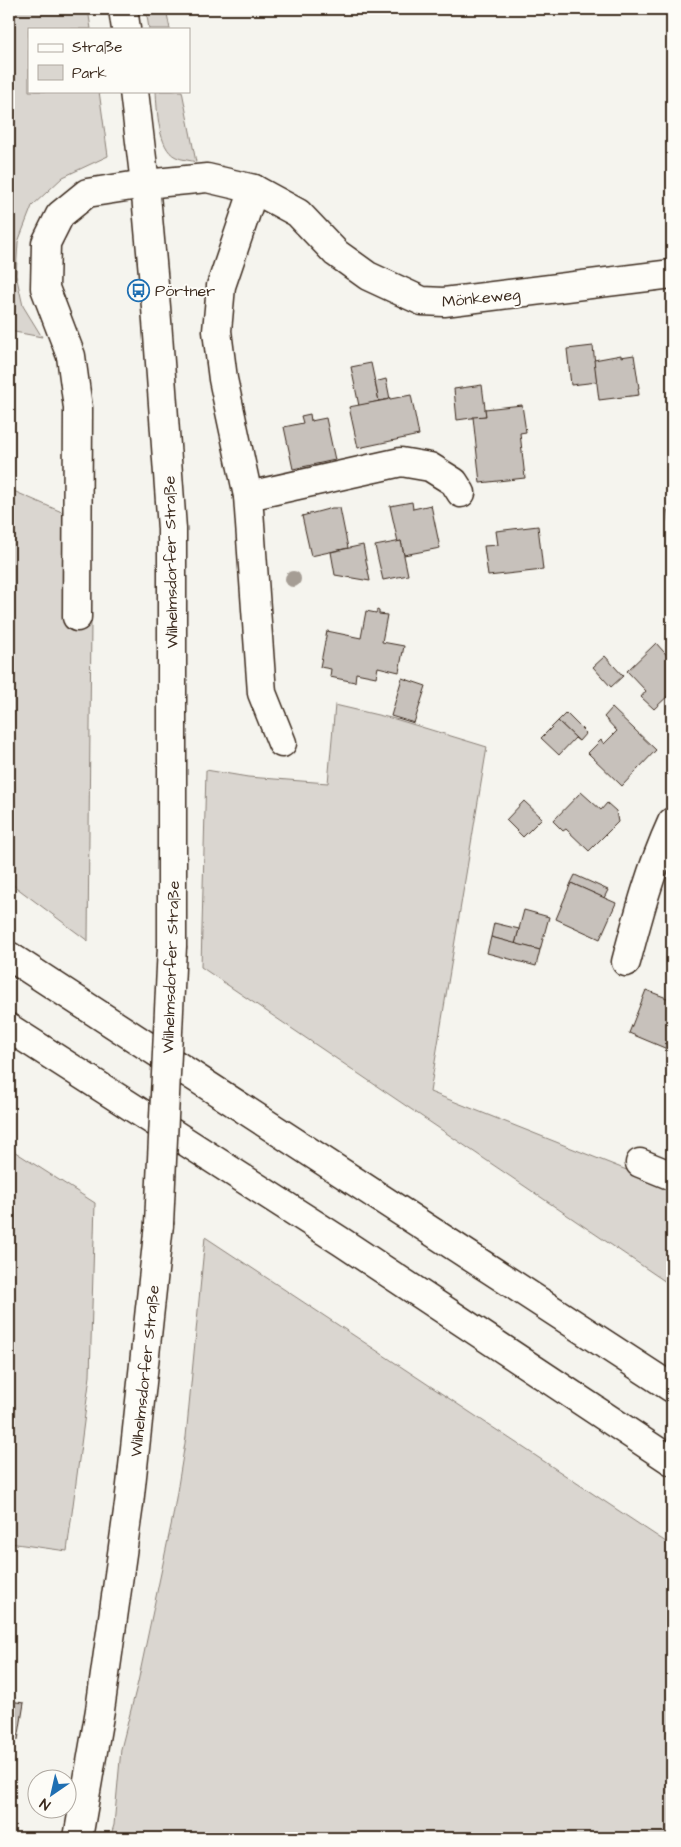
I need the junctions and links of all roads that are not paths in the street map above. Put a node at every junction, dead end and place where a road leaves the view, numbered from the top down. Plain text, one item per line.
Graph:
1 (124, 9) edge
2 (126, 28) edge
3 (134, 92) edge
4 (146, 184) junction
5 (254, 189) junction
6 (672, 274) edge
7 (461, 493) dead end
8 (248, 496) junction
9 (78, 617) dead end
10 (282, 743) dead end
11 (672, 822) edge
12 (9, 947) edge
13 (9, 956) edge
14 (626, 962) dead end
15 (37, 974) junction
16 (9, 1028) edge
17 (640, 1163) dead end
18 (672, 1176) edge
19 (672, 1388) edge
20 (672, 1461) edge
21 (78, 1838) edge

1 - 2 main road
3 - 4 main road, Wilhelmsdorfer Straße
4 - 5 main road, Mönkeweg
4 - 9 main road, Mönkeweg
4 - 21 main road, Wilhelmsdorfer Straße, bridge
5 - 6 main road, Mönkeweg
5 - 8 main road
7 - 8 main road
8 - 10 main road
11 - 14 main road
12 - 15 main road
13 - 15 main road
15 - 19 main road
16 - 20 main road
17 - 18 main road

